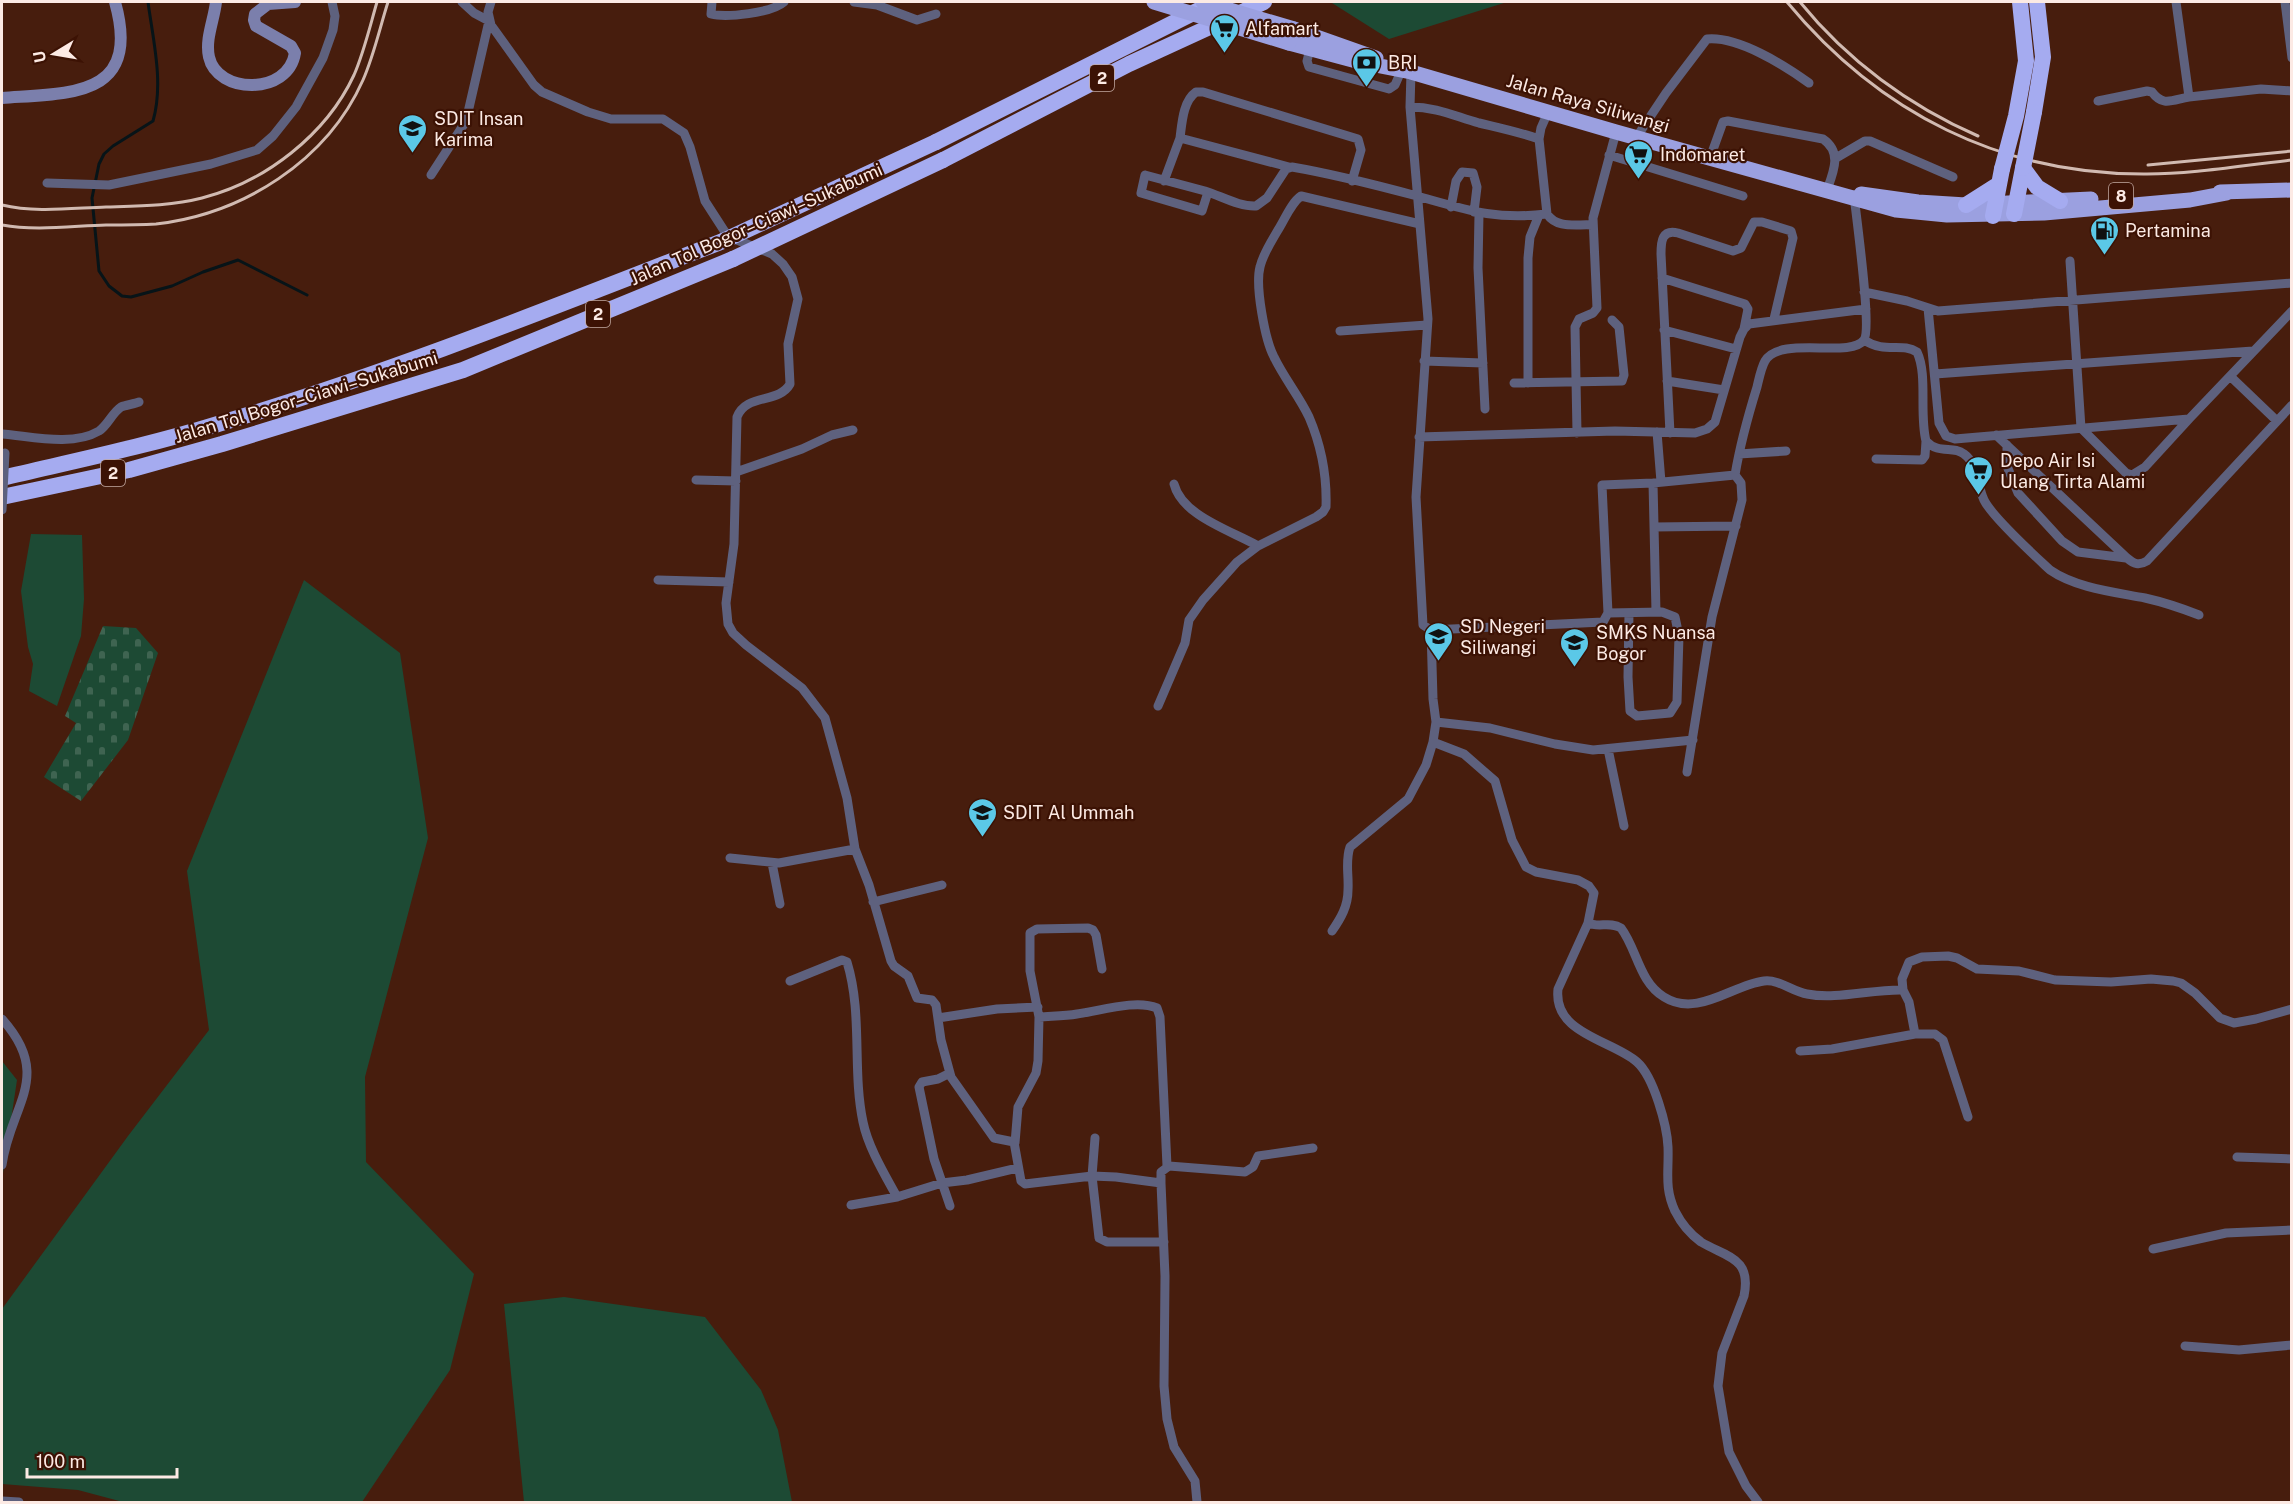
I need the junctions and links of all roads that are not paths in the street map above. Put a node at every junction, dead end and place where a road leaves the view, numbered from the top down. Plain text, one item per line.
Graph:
1 (116, 2) edge
2 (216, 2) edge
3 (295, 2) edge
4 (332, 2) edge
5 (462, 2) edge
6 (490, 2) edge
7 (712, 2) edge
8 (784, 2) edge
9 (854, 2) edge
10 (1155, 2) edge
11 (1203, 2) edge
12 (1215, 2) edge
13 (1264, 2) edge
14 (2020, 2) edge
15 (2037, 2) edge
16 (2176, 2) edge
17 (2285, 2) edge
18 (936, 14) dead end
19 (489, 21) junction
20 (1292, 36) junction
21 (1310, 49) junction
22 (2292, 58) edge
23 (1401, 69) junction
24 (1809, 83) dead end
25 (2292, 91) edge
26 (2189, 97) junction
27 (2, 98) edge
28 (2098, 101) dead end
29 (1410, 107) junction
30 (1548, 112) junction
31 (1616, 132) junction
32 (1180, 138) junction
33 (1636, 138) junction
34 (1539, 139) junction
35 (1610, 154) junction
36 (1710, 158) junction
37 (1836, 158) junction
38 (1289, 167) junction
39 (2023, 168) junction
40 (431, 175) dead end
41 (2001, 176) junction
42 (1953, 177) dead end
43 (1164, 180) junction
44 (1353, 181) junction
45 (47, 183) dead end
46 (1827, 190) junction
47 (2292, 190) edge
48 (1208, 192) junction
49 (1141, 193) junction
50 (2228, 193) junction
51 (1418, 196) junction
52 (1743, 196) dead end
53 (1851, 196) junction
54 (2060, 201) junction
55 (1138, 203) dead end
56 (1966, 205) junction
57 (1451, 207) junction
58 (2014, 209) junction
59 (1994, 210) junction
60 (1476, 213) junction
61 (1543, 214) junction
62 (1420, 224) junction
63 (1592, 225) junction
64 (2070, 261) dead end
65 (1662, 278) junction
66 (2292, 283) edge
67 (1864, 292) junction
68 (2072, 300) junction
69 (1928, 308) junction
70 (1866, 309) junction
71 (2292, 311) edge
72 (1612, 320) dead end
73 (1774, 320) junction
74 (1426, 325) junction
75 (1744, 329) junction
76 (1664, 330) junction
77 (1340, 331) dead end
78 (1864, 340) junction
79 (1736, 349) junction
80 (2253, 351) junction
81 (1424, 362) junction
82 (2076, 362) junction
83 (1483, 363) junction
84 (1935, 374) junction
85 (2230, 376) junction
86 (1667, 381) junction
87 (1576, 382) junction
88 (1514, 383) dead end
89 (1528, 383) junction
90 (1724, 390) junction
91 (139, 402) dead end
92 (2292, 405) edge
93 (1485, 409) dead end
94 (2189, 419) junction
95 (2277, 421) junction
96 (2081, 428) junction
97 (853, 430) dead end
98 (1942, 431) junction
99 (1577, 432) junction
100 (1657, 432) junction
101 (1670, 433) junction
102 (3, 434) edge
103 (1996, 435) junction
104 (1419, 437) junction
105 (1926, 440) junction
106 (2007, 445) junction
107 (1786, 451) dead end
108 (1739, 454) junction
109 (1876, 459) dead end
110 (1735, 475) junction
111 (736, 476) junction
112 (2, 478) edge
113 (696, 480) dead end
114 (1657, 483) junction
115 (1174, 484) dead end
116 (2, 497) edge
117 (2, 510) edge
118 (1736, 526) junction
119 (1654, 527) junction
120 (1258, 546) junction
121 (2127, 558) junction
122 (658, 580) dead end
123 (729, 582) junction
124 (1656, 612) junction
125 (1608, 613) junction
126 (1629, 613) junction
127 (2199, 615) dead end
128 (1431, 630) junction
129 (1158, 706) dead end
130 (1436, 722) junction
131 (1693, 740) junction
132 (1433, 742) junction
133 (1608, 749) junction
134 (1687, 772) dead end
135 (1624, 826) dead end
136 (855, 849) junction
137 (730, 858) dead end
138 (772, 863) junction
139 (942, 885) dead end
140 (873, 902) junction
141 (780, 904) dead end
142 (1588, 924) junction
143 (1332, 931) dead end
144 (1102, 969) dead end
145 (790, 981) dead end
146 (1903, 990) junction
147 (2292, 1009) edge
148 (1038, 1012) junction
149 (938, 1018) junction
150 (2, 1019) edge
151 (1915, 1034) junction
152 (1800, 1051) dead end
153 (950, 1074) junction
154 (1968, 1117) dead end
155 (1095, 1138) dead end
156 (1015, 1143) junction
157 (1313, 1148) dead end
158 (2237, 1157) dead end
159 (2292, 1159) edge
160 (2, 1165) edge
161 (1167, 1166) junction
162 (1018, 1168) junction
163 (1092, 1176) junction
164 (942, 1183) junction
165 (1161, 1183) junction
166 (897, 1197) junction
167 (851, 1205) dead end
168 (950, 1206) dead end
169 (2292, 1230) edge
170 (1164, 1242) junction
171 (2153, 1249) dead end
172 (2292, 1345) edge
173 (2185, 1346) dead end
174 (2, 1501) edge
175 (19, 1503) edge
176 (1197, 1503) edge
177 (1758, 1503) edge

1 - 27 main road
2 - 3 main road
4 - 45 street
5 - 19 street
6 - 19 street
7 - 8 street
9 - 18 street
10 - 20 highway, Jalan Raya Siliwangi / 8, bridge
11 - 20 highway, Jalan Raya Siliwangi / 8, bridge
12 - 112 highway, Jalan Tol Bogor–Ciawi–Sukabumi / 2, bridge
13 - 116 highway, Jalan Tol Bogor–Ciawi–Sukabumi / 2, bridge
14 - 41 highway, bridge
15 - 39 highway, bridge
16 - 26 street
17 - 22 street
19 - 40 street
19 - 111 street
20 - 21 highway, Jalan Raya Siliwangi / 8
20 - 23 highway, Jalan Raya Siliwangi / 8
21 - 23 highway, Jalan Raya Siliwangi / 8
21 - 23 street
23 - 29 street
23 - 30 highway, Jalan Raya Siliwangi / 8
24 - 33 street
25 - 26 street
26 - 28 street
29 - 34 street
29 - 51 street
30 - 31 highway, Jalan Raya Siliwangi / 8
30 - 34 street
31 - 33 highway, Jalan Raya Siliwangi / 8
31 - 35 street
32 - 38 street
32 - 43 street
32 - 44 street
33 - 36 highway, Jalan Raya Siliwangi / 8
34 - 61 street
35 - 52 street
35 - 63 street
36 - 37 street
36 - 46 highway, Jalan Raya Siliwangi / 8
37 - 42 street
37 - 46 street
38 - 44 street
38 - 48 street
39 - 54 highway
39 - 58 highway
41 - 56 highway
41 - 59 highway
43 - 48 street
43 - 49 street
44 - 51 street
46 - 53 highway, Jalan Raya Siliwangi / 8
47 - 50 highway, Jalan Raya Siliwangi / 8
48 - 49 street
49 - 55 street
50 - 54 highway, Jalan Raya Siliwangi / 8
50 - 58 highway, Jalan Raya Siliwangi / 8
51 - 57 street
51 - 62 street
53 - 56 highway, Jalan Raya Siliwangi / 8
53 - 59 highway, Jalan Raya Siliwangi / 8
53 - 67 street
54 - 58 highway, Jalan Raya Siliwangi / 8
56 - 59 highway, Jalan Raya Siliwangi / 8
57 - 60 street
57 - 60 street
58 - 59 highway, Jalan Raya Siliwangi / 8
60 - 61 street
60 - 83 street
61 - 63 street
61 - 89 street
62 - 74 street
62 - 120 street
63 - 87 street
64 - 68 street
65 - 73 street
65 - 75 street
65 - 76 street
66 - 68 street
67 - 69 street
67 - 70 street
68 - 69 street
68 - 82 street
69 - 84 street
70 - 73 street
70 - 78 street
71 - 80 street
72 - 87 street
73 - 75 street
74 - 77 street
74 - 81 street
75 - 79 street
76 - 79 street
76 - 86 street
78 - 105 street
78 - 108 street
79 - 90 street
80 - 82 street
80 - 85 street
81 - 83 street
81 - 104 street
82 - 84 street
82 - 96 street
83 - 93 street
84 - 98 street
85 - 94 street
85 - 95 street
86 - 90 street
86 - 101 street
87 - 89 street
87 - 99 street
88 - 89 street
90 - 101 street
91 - 102 street
92 - 95 street
94 - 96 street
94 - 96 street
95 - 121 street
96 - 103 street
97 - 111 street
98 - 103 street
98 - 105 street
99 - 100 street
99 - 104 street
100 - 101 street
100 - 114 street
102 - 117 street, bridge
103 - 106 street
104 - 128 street
105 - 109 street
105 - 127 street
106 - 121 street
106 - 121 street
107 - 108 street
108 - 110 street
110 - 114 street
110 - 118 street
111 - 113 street
111 - 123 street
114 - 119 street
114 - 125 street
115 - 120 street
118 - 119 street
118 - 131 street
119 - 124 street
120 - 129 street
122 - 123 street
123 - 136 street
124 - 126 street
124 - 126 street
125 - 126 street
125 - 128 street
128 - 130 street
130 - 132 street
130 - 133 street
131 - 133 street
131 - 134 street
132 - 142 street
132 - 143 street
133 - 135 street
136 - 138 street
136 - 140 street
137 - 138 street
138 - 141 street
139 - 140 street
140 - 149 street
142 - 146 street
142 - 177 street
144 - 148 street
145 - 166 street
146 - 147 street
146 - 151 street
148 - 149 street
148 - 156 street
148 - 161 street
149 - 153 street
150 - 160 street
151 - 152 street
151 - 154 street
153 - 156 street
153 - 164 street
155 - 163 street
156 - 162 street
157 - 161 street
158 - 159 street
161 - 165 street
162 - 163 street
162 - 164 street
163 - 165 street
163 - 170 street
164 - 166 street
164 - 168 street
165 - 170 street
166 - 167 street
169 - 171 street
170 - 176 street
172 - 173 street
174 - 175 street

